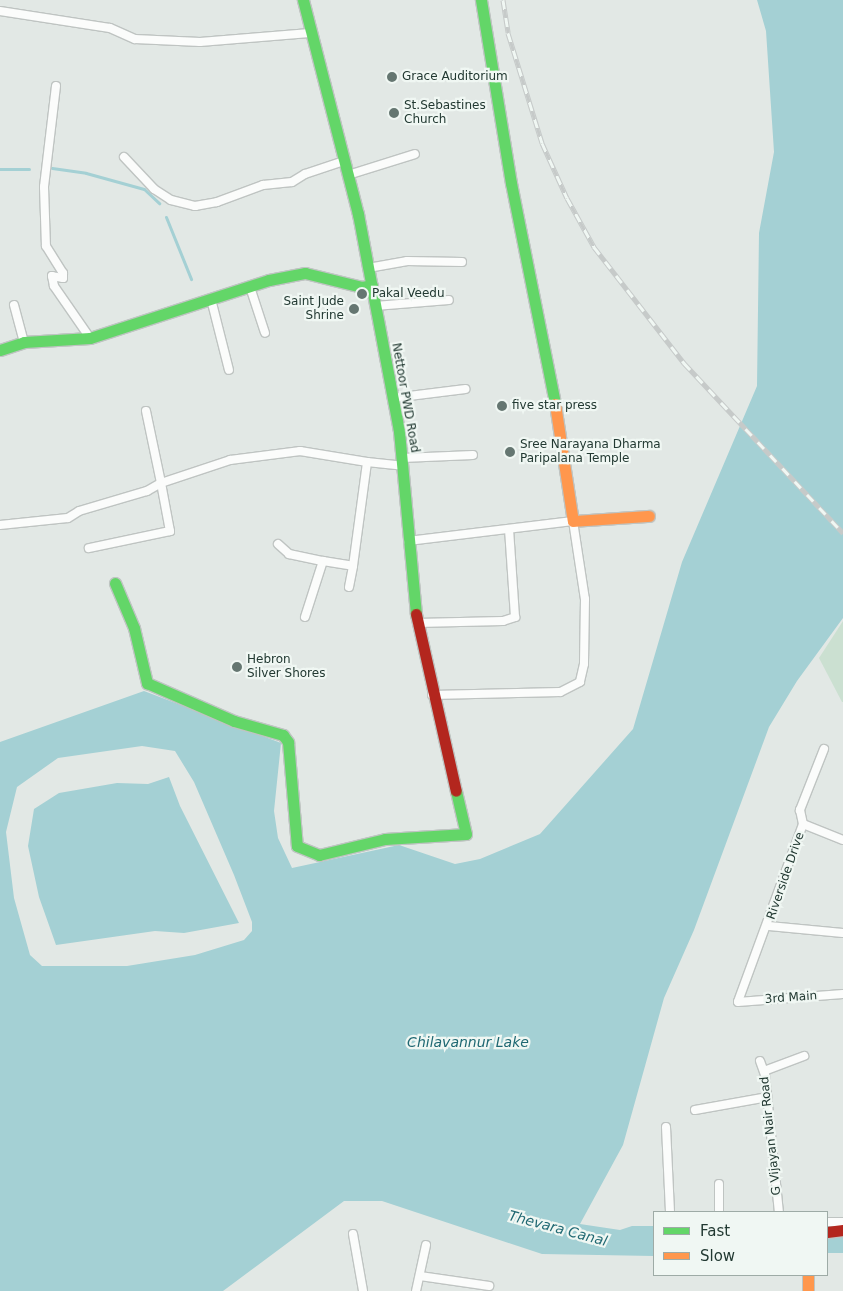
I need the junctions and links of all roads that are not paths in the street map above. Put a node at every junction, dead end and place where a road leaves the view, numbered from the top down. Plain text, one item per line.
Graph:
1 (303, 0) edge
2 (481, 0) edge
3 (0, 12) edge
4 (310, 34) junction
5 (56, 86) dead end
6 (415, 154) dead end
7 (124, 157) dead end
8 (344, 162) junction
9 (348, 175) junction
10 (462, 262) dead end
11 (368, 268) junction
12 (372, 285) junction
13 (250, 287) junction
14 (212, 299) junction
15 (449, 300) dead end
16 (14, 305) dead end
17 (375, 306) junction
18 (265, 333) dead end
19 (90, 338) junction
20 (24, 342) junction
21 (0, 350) edge
22 (229, 370) dead end
23 (465, 389) dead end
24 (392, 398) junction
25 (146, 411) dead end
26 (473, 455) dead end
27 (367, 462) junction
28 (402, 462) junction
29 (161, 483) junction
30 (649, 516) dead end
31 (573, 521) junction
32 (0, 525) edge
33 (508, 528) junction
34 (408, 542) junction
35 (278, 544) dead end
36 (89, 548) dead end
37 (323, 561) junction
38 (353, 566) junction
39 (115, 583) dead end
40 (349, 586) dead end
41 (305, 618) dead end
42 (417, 623) junction
43 (432, 696) junction
44 (824, 749) dead end
45 (803, 824) junction
46 (843, 840) edge
47 (769, 926) junction
48 (843, 933) edge
49 (843, 994) edge
50 (738, 1002) joint
51 (804, 1056) dead end
52 (760, 1061) dead end
53 (764, 1071) junction
54 (768, 1097) junction
55 (695, 1110) dead end
56 (666, 1127) dead end
57 (719, 1184) dead end
58 (670, 1211) edge
59 (719, 1211) edge
60 (779, 1211) edge
61 (828, 1222) edge
62 (843, 1222) edge
63 (843, 1230) edge
64 (828, 1232) edge
65 (353, 1234) dead end
66 (426, 1246) dead end
67 (420, 1276) junction
68 (808, 1276) edge
69 (489, 1286) dead end
70 (363, 1291) edge
71 (416, 1291) edge
72 (808, 1291) edge

1 - 4 street, Nettoor PWD Road
2 - 31 street
3 - 4 street
4 - 8 street, Nettoor PWD Road
5 - 19 street
6 - 9 street
7 - 8 street
8 - 9 street, Nettoor PWD Road
9 - 11 street, Nettoor PWD Road
10 - 11 street
11 - 12 street, Nettoor PWD Road
12 - 13 street
12 - 17 street, Nettoor PWD Road
13 - 14 street
13 - 18 street
14 - 19 street
14 - 22 street
15 - 17 street
16 - 20 street
17 - 24 street, Nettoor PWD Road
19 - 20 street
20 - 21 street
23 - 24 street
24 - 28 street, Nettoor PWD Road
25 - 29 street
26 - 28 street
27 - 28 street
27 - 29 street
27 - 38 street
28 - 34 street, Nettoor PWD Road
29 - 32 street
29 - 36 street
30 - 31 street
31 - 33 street
31 - 43 street
33 - 34 street
33 - 42 street
34 - 42 street, Nettoor PWD Road
35 - 37 street
37 - 38 street
37 - 41 street
38 - 40 street
39 - 43 street, Nettoor PWD Road
42 - 43 street, Nettoor PWD Road
44 - 45 street, Riverside Drive
45 - 46 street
45 - 47 street, Riverside Drive
47 - 48 street
47 - 50 street, Riverside Drive
49 - 50 street, 3rd Main
51 - 53 street
52 - 53 street, G Vijayan Nair Road
53 - 54 street, G Vijayan Nair Road
54 - 55 street
54 - 60 street, G Vijayan Nair Road
56 - 58 street
57 - 59 street
61 - 62 street
63 - 64 street
65 - 70 street
66 - 67 street
67 - 69 street
67 - 71 street
68 - 72 street

